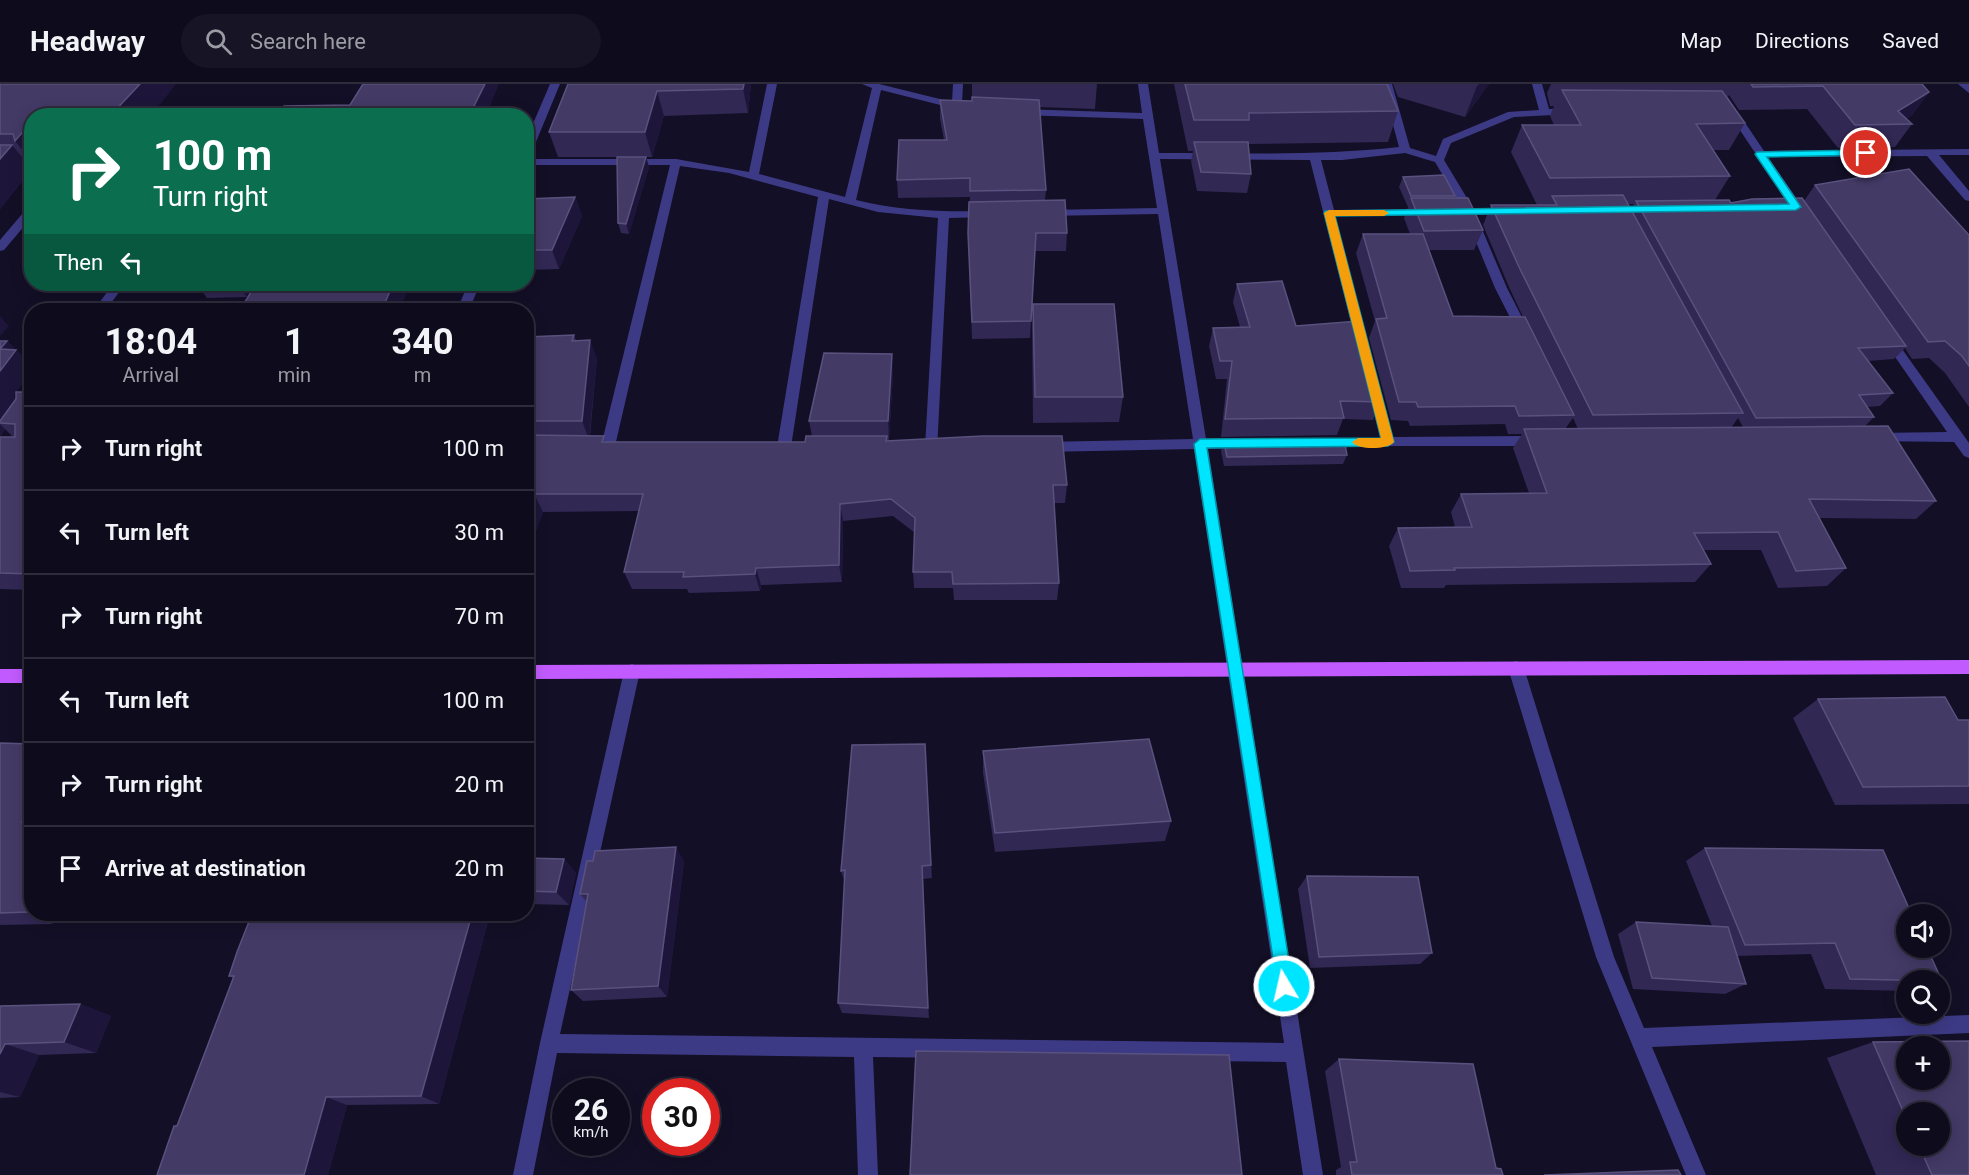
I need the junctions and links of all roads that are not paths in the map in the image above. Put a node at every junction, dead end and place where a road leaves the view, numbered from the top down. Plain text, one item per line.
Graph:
1 (555, 84) edge
2 (772, 84) edge
3 (958, 84) edge
4 (1143, 84) edge
5 (1388, 84) edge
6 (1537, 84) edge
7 (1714, 84) edge
8 (1963, 84) edge
9 (872, 85) edge
10 (1969, 90) edge
11 (1544, 111) junction
12 (1579, 111) edge
13 (1011, 112) edge
14 (1148, 116) junction
15 (534, 123) edge
16 (539, 123) junction
17 (534, 135) edge
18 (1405, 150) junction
19 (1969, 152) edge
20 (1930, 153) junction
21 (1760, 154) junction
22 (1314, 155) junction
23 (1154, 156) junction
24 (1439, 160) junction
25 (534, 162) edge
26 (676, 162) junction
27 (0, 164) edge
28 (24, 164) edge
29 (753, 176) junction
30 (824, 195) junction
31 (1969, 198) edge
32 (850, 201) junction
33 (1163, 211) junction
34 (1515, 211) edge
35 (1470, 212) junction
36 (1036, 213) edge
37 (1329, 213) junction
38 (1002, 214) edge
39 (944, 215) junction
40 (24, 219) edge
41 (1810, 226) edge
42 (0, 247) edge
43 (1884, 332) edge
44 (1532, 349) edge
45 (1364, 351) edge
46 (1370, 373) edge
47 (1958, 437) junction
48 (1866, 438) edge
49 (1554, 441) edge
50 (1388, 442) junction
51 (1259, 443) edge
52 (1306, 443) edge
53 (1200, 444) junction
54 (608, 446) edge
55 (784, 447) edge
56 (932, 447) edge
57 (1024, 447) edge
58 (1969, 453) edge
59 (1969, 667) edge
60 (1516, 668) junction
61 (1236, 669) junction
62 (632, 671) junction
63 (534, 672) edge
64 (0, 676) edge
65 (24, 676) edge
66 (1969, 1024) edge
67 (1639, 1038) junction
68 (549, 1043) junction
69 (863, 1048) junction
70 (1295, 1053) junction
71 (523, 1175) edge
72 (868, 1175) edge
73 (1313, 1175) edge
74 (1696, 1175) edge

1 - 16 street
2 - 29 street
3 - 9 street
4 - 14 street
5 - 18 street
6 - 11 street
7 - 21 street
8 - 10 street
9 - 32 street
11 - 12 street
11 - 24 street
13 - 14 street
14 - 23 street
15 - 16 street
16 - 17 street
18 - 22 street
18 - 24 street
19 - 20 street
20 - 21 street
20 - 31 street
21 - 41 street
22 - 23 street
22 - 37 street
23 - 33 street
24 - 35 street
25 - 26 street
26 - 29 street
26 - 54 street
27 - 28 street
29 - 30 street
30 - 32 street
30 - 55 street
32 - 39 street
33 - 36 street
33 - 53 street
34 - 35 street
35 - 37 street
35 - 44 street
37 - 45 street
38 - 39 street
39 - 56 street
40 - 42 street
43 - 47 street
46 - 50 street
47 - 48 street
47 - 58 street
49 - 50 street
50 - 52 street
51 - 53 street
53 - 57 street
53 - 61 street
59 - 60 main road
60 - 61 main road
60 - 67 street
61 - 62 main road
61 - 70 street
62 - 63 main road
62 - 68 street
64 - 65 main road
66 - 67 street
67 - 74 street
68 - 69 street
68 - 71 street
69 - 70 street
69 - 72 street
70 - 73 street

